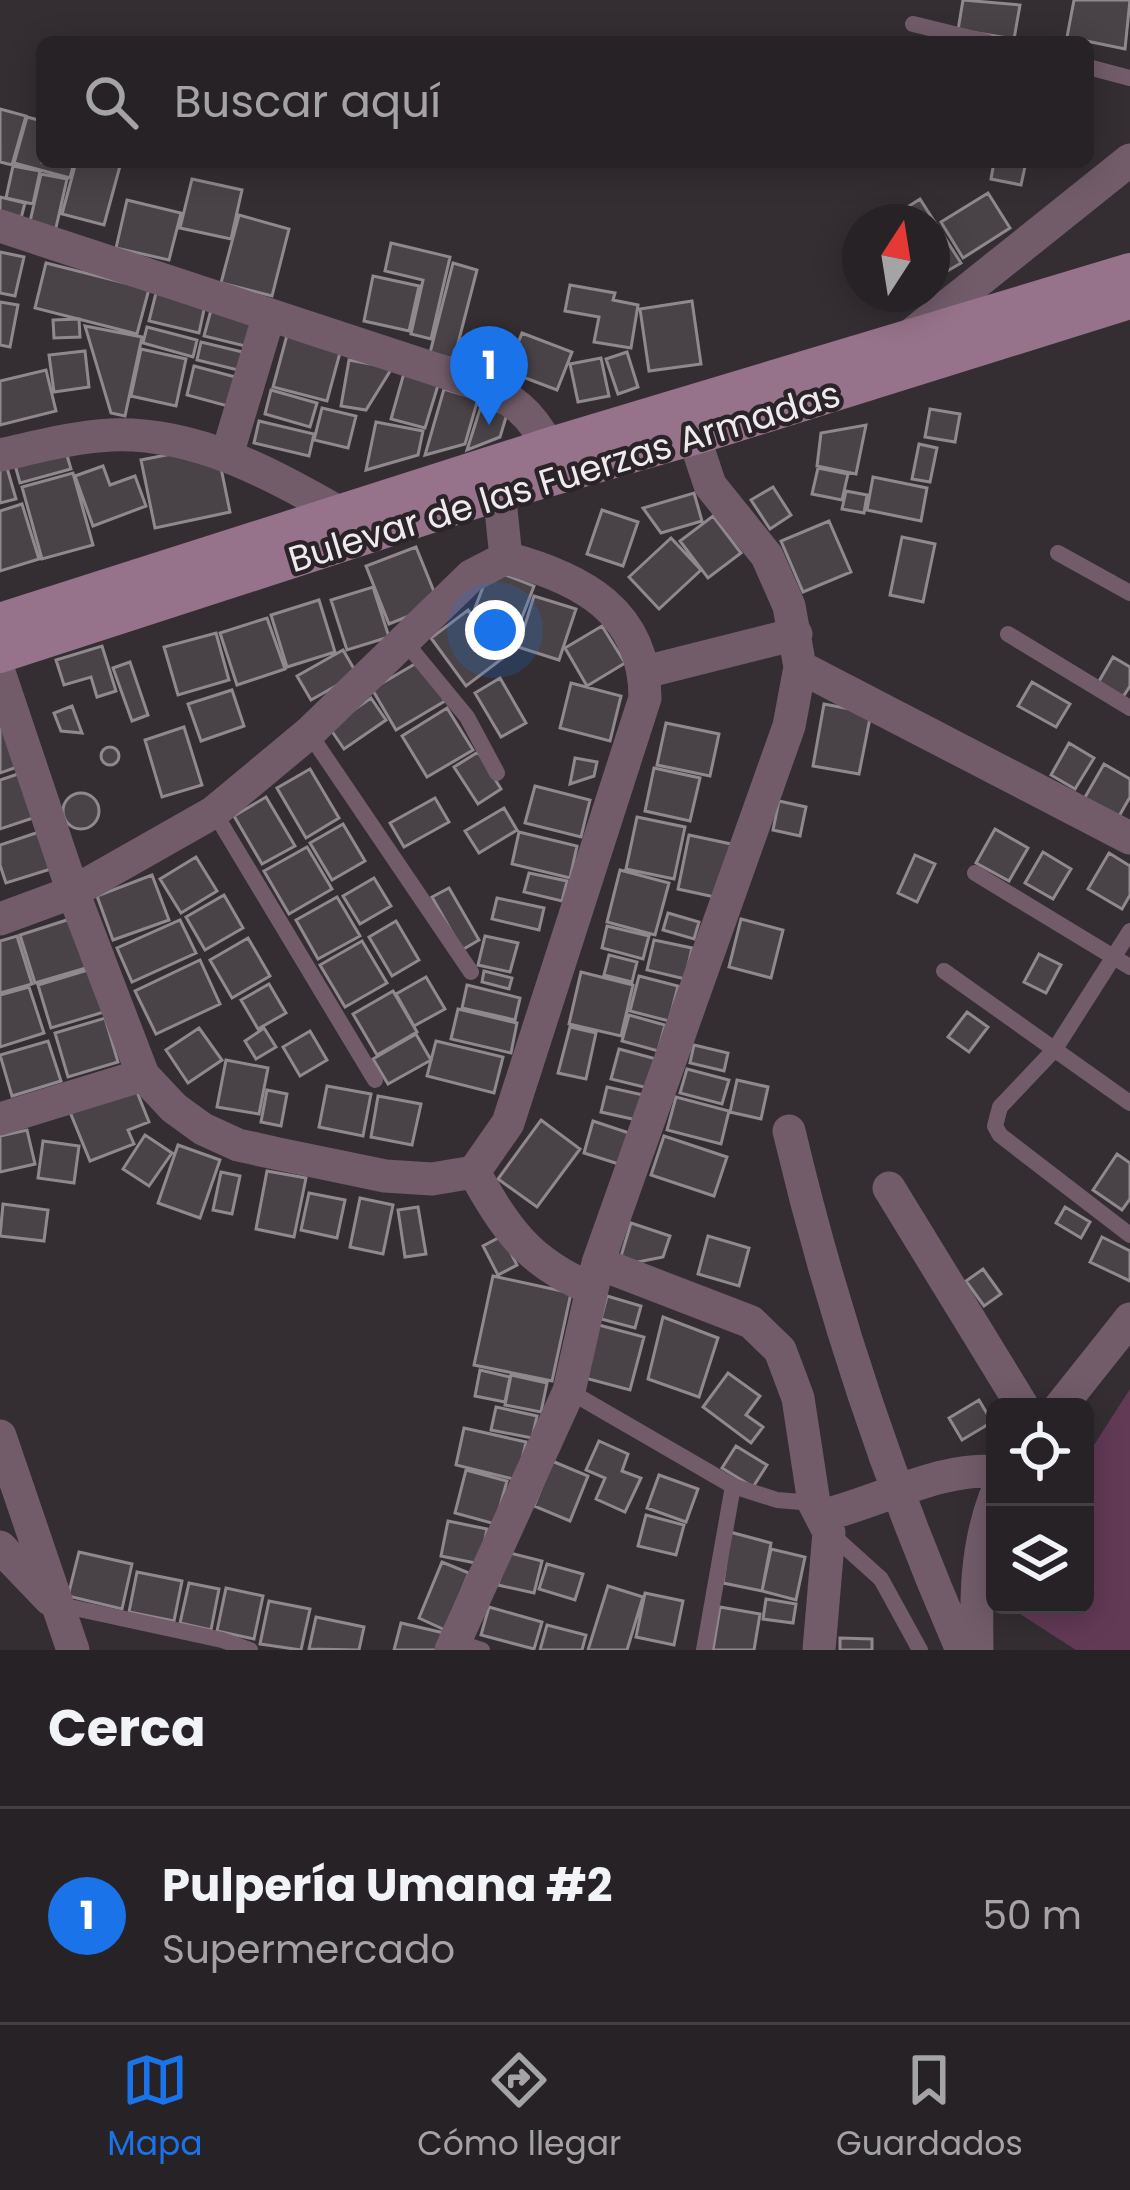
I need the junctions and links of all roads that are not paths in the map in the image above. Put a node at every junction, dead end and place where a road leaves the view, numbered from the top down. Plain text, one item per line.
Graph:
1 (913, 24) dead end
2 (962, 36) edge
3 (1094, 69) edge
4 (1130, 78) edge
5 (1130, 160) edge
6 (0, 226) edge
7 (1130, 271) edge
8 (1130, 301) edge
9 (269, 315) junction
10 (907, 338) junction
11 (694, 437) junction
12 (548, 446) junction
13 (0, 454) edge
14 (227, 455) junction
15 (498, 478) junction
16 (338, 512) junction
17 (1058, 554) dead end
18 (506, 558) junction
19 (1130, 593) edge
20 (0, 621) edge
21 (1008, 634) dead end
22 (406, 643) junction
23 (798, 651) junction
24 (0, 655) edge
25 (645, 672) junction
26 (0, 675) edge
27 (1130, 708) edge
28 (309, 733) junction
29 (497, 772) dead end
30 (214, 812) junction
31 (1130, 838) edge
32 (975, 873) dead end
33 (73, 892) junction
34 (0, 919) edge
35 (1130, 931) edge
36 (1113, 956) junction
37 (1130, 967) edge
38 (944, 970) dead end
39 (471, 972) dead end
40 (1055, 1048) junction
41 (143, 1075) junction
42 (375, 1080) dead end
43 (1130, 1103) edge
44 (0, 1119) edge
45 (789, 1131) dead end
46 (474, 1172) junction
47 (889, 1188) dead end
48 (1130, 1235) edge
49 (594, 1276) junction
50 (1130, 1319) edge
51 (569, 1391) junction
52 (1017, 1398) edge
53 (1067, 1398) edge
54 (0, 1436) edge
55 (986, 1471) edge
56 (734, 1486) junction
57 (902, 1492) junction
58 (992, 1506) edge
59 (822, 1517) junction
60 (0, 1547) edge
61 (55, 1604) junction
62 (462, 1647) edge
63 (73, 1650) edge
64 (250, 1650) edge
65 (704, 1650) edge
66 (819, 1650) edge
67 (920, 1650) edge
68 (962, 1650) edge
69 (977, 1650) edge

1 - 2 lane
3 - 4 lane
5 - 10 street
6 - 9 street
7 - 10 street, Bulevar de las Fuerzas Armadas
8 - 11 street, Bulevar de las Fuerzas Armadas
9 - 12 street
9 - 14 street
10 - 12 street, Bulevar de las Fuerzas Armadas
11 - 15 street, Bulevar de las Fuerzas Armadas
11 - 23 street
12 - 15 street, Bulevar de las Fuerzas Armadas
13 - 14 street
14 - 16 street
15 - 16 street, Bulevar de las Fuerzas Armadas
15 - 18 street
15 - 24 street, Bulevar de las Fuerzas Armadas
16 - 20 street, Bulevar de las Fuerzas Armadas
17 - 19 lane
18 - 22 street
18 - 25 street
21 - 27 lane
22 - 28 street
22 - 29 lane
23 - 25 street
23 - 31 street
23 - 49 street
25 - 46 street
26 - 33 street
28 - 30 street
28 - 39 lane
30 - 33 street
30 - 42 lane
32 - 36 lane
33 - 34 street
33 - 41 street
35 - 36 lane
36 - 37 lane
36 - 40 lane
38 - 40 lane
40 - 43 lane
40 - 48 lane
41 - 44 street
41 - 46 street
45 - 57 street
46 - 49 street
47 - 52 street
49 - 51 street
49 - 59 street
50 - 53 street
51 - 56 lane
51 - 62 street
54 - 61 street
55 - 57 street
56 - 59 lane
56 - 65 lane
57 - 59 street
57 - 68 street
58 - 69 street
59 - 66 street
59 - 67 lane
60 - 61 street
61 - 63 street
61 - 64 lane

